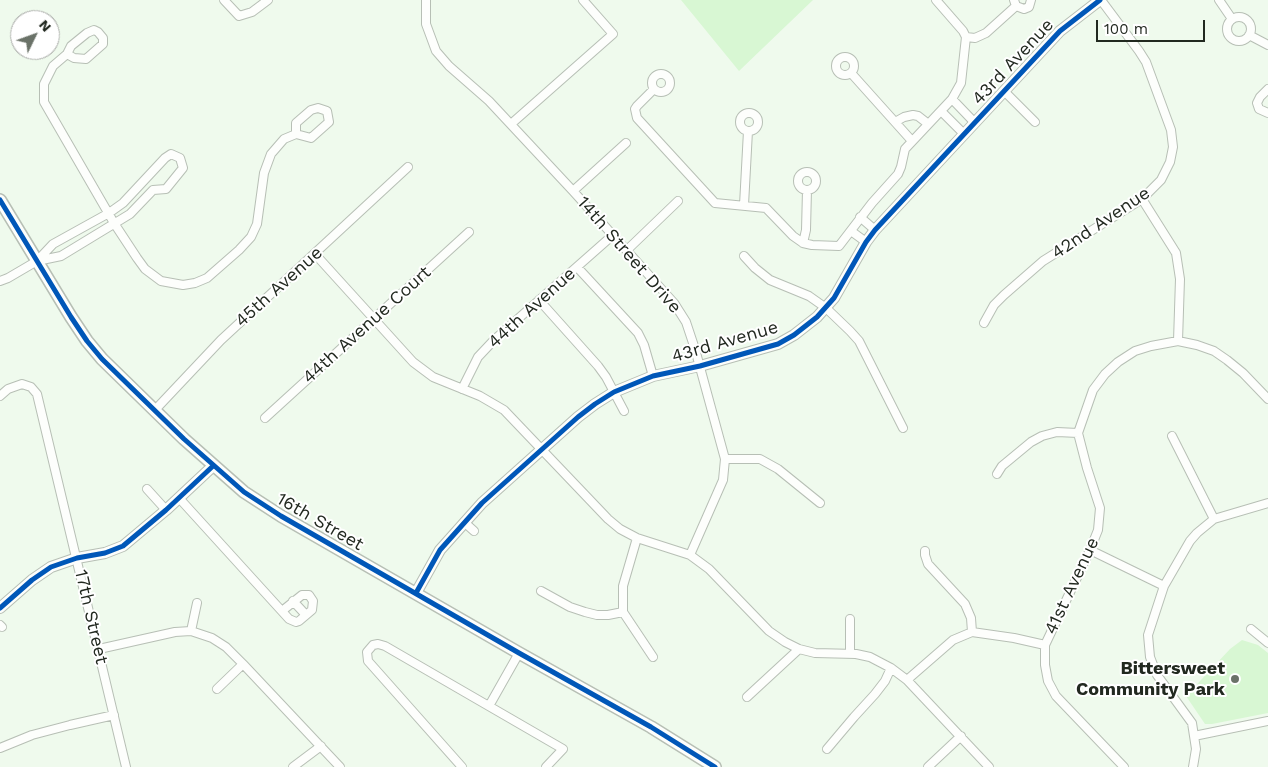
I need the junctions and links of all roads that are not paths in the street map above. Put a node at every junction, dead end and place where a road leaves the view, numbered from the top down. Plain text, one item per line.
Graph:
1 (224, 0) edge
2 (268, 0) edge
3 (426, 0) edge
4 (583, 0) edge
5 (936, 0) edge
6 (1031, 0) edge
7 (1101, 0) edge
8 (1219, 0) edge
9 (1015, 3) edge
10 (1232, 19) junction
11 (1249, 35) junction
12 (966, 37) junction
13 (1268, 45) edge
14 (68, 54) junction
15 (851, 73) dead end
16 (654, 89) dead end
17 (1268, 89) edge
18 (1004, 92) junction
19 (952, 99) junction
20 (941, 111) junction
21 (1268, 113) edge
22 (895, 122) junction
23 (1035, 122) dead end
24 (975, 123) junction
25 (511, 124) junction
26 (927, 124) junction
27 (748, 131) dead end
28 (296, 134) junction
29 (964, 134) junction
30 (912, 141) junction
31 (626, 143) dead end
32 (408, 167) dead end
33 (144, 181) junction
34 (153, 190) junction
35 (807, 190) dead end
36 (573, 191) junction
37 (1142, 199) junction
38 (0, 200) edge
39 (678, 202) dead end
40 (744, 205) junction
41 (109, 213) junction
42 (860, 217) junction
43 (114, 223) junction
44 (875, 230) junction
45 (851, 231) junction
46 (469, 232) dead end
47 (612, 235) junction
48 (866, 242) junction
49 (803, 243) junction
50 (627, 250) junction
51 (315, 254) junction
52 (744, 256) dead end
53 (37, 261) junction
54 (577, 267) junction
55 (0, 281) edge
56 (540, 300) junction
57 (826, 308) junction
58 (374, 318) junction
59 (984, 323) dead end
60 (1178, 341) junction
61 (700, 366) junction
62 (653, 376) junction
63 (462, 389) junction
64 (614, 392) junction
65 (0, 396) edge
66 (1268, 399) edge
67 (154, 411) junction
68 (624, 411) dead end
69 (264, 418) dead end
70 (903, 428) dead end
71 (1078, 433) junction
72 (1172, 436) dead end
73 (542, 450) junction
74 (725, 458) junction
75 (213, 466) junction
76 (997, 474) dead end
77 (147, 489) dead end
78 (178, 498) junction
79 (820, 503) dead end
80 (1268, 503) edge
81 (166, 510) junction
82 (1214, 519) junction
83 (464, 522) junction
84 (474, 531) dead end
85 (637, 538) junction
86 (1090, 550) junction
87 (925, 551) dead end
88 (690, 555) junction
89 (77, 558) junction
90 (1164, 586) junction
91 (541, 591) dead end
92 (416, 593) junction
93 (293, 601) junction
94 (197, 603) dead end
95 (1, 606) edge
96 (282, 611) junction
97 (623, 612) junction
98 (306, 615) junction
99 (850, 619) dead end
100 (1251, 629) dead end
101 (191, 631) junction
102 (972, 632) junction
103 (1268, 643) edge
104 (1045, 645) junction
105 (99, 649) junction
106 (799, 650) junction
107 (519, 653) junction
108 (850, 654) junction
109 (653, 657) dead end
110 (243, 664) junction
111 (891, 668) junction
112 (907, 680) junction
113 (217, 689) dead end
114 (747, 697) dead end
115 (489, 706) junction
116 (114, 715) junction
117 (1268, 721) edge
118 (961, 736) junction
119 (1194, 736) junction
120 (321, 746) junction
121 (0, 748) edge
122 (827, 749) dead end
123 (126, 767) edge
124 (293, 767) edge
125 (340, 767) edge
126 (462, 767) edge
127 (546, 767) edge
128 (715, 767) edge
129 (928, 767) edge
130 (989, 767) edge
131 (1124, 767) edge
132 (1193, 767) edge

1 - 2 street
3 - 25 street, 14th Street Drive
4 - 25 street
5 - 12 street
6 - 9 street
7 - 18 street, 43rd Avenue
7 - 37 street, 42nd Avenue
8 - 10 street
9 - 12 street
10 - 11 street
10 - 11 street
11 - 13 street
12 - 19 street
14 - 14 street
14 - 41 street
15 - 22 street
16 - 40 street
17 - 21 street
18 - 23 street, 43rd Avenue
18 - 24 street, 43rd Avenue
19 - 20 street
19 - 24 street
20 - 26 street
20 - 29 street
22 - 26 street
22 - 30 street
24 - 29 street, 43rd Avenue
25 - 36 street, 14th Street Drive
26 - 30 street
27 - 40 street
28 - 28 street
28 - 43 street
29 - 44 street, 43rd Avenue
30 - 42 street
31 - 36 street
32 - 51 street, 45th Avenue
33 - 34 street
33 - 34 street
33 - 41 street
34 - 43 street
35 - 49 street
36 - 47 street, 14th Street Drive
37 - 59 street, 42nd Avenue
37 - 60 street
38 - 53 main road, 16th Street
39 - 50 street
40 - 49 street
41 - 43 street
41 - 53 street
42 - 44 street
42 - 45 street
43 - 53 street
44 - 48 street, 43rd Avenue
45 - 48 street
45 - 49 street
46 - 58 street, 44th Avenue Court
47 - 50 street, 14th Street Drive
47 - 54 street, 44th Avenue
48 - 57 street, 43rd Avenue
50 - 61 street, 14th Street Drive
51 - 58 street
51 - 67 street, 45th Avenue
52 - 57 street
53 - 55 street
53 - 67 main road, 16th Street
54 - 56 street, 44th Avenue
54 - 62 street
56 - 63 street, 44th Avenue
56 - 64 street
57 - 61 street, 43rd Avenue
57 - 70 street
58 - 63 street
58 - 69 street, 44th Avenue Court
60 - 66 street
60 - 71 street
61 - 62 street, 43rd Avenue
61 - 74 street, 14th Street Drive
62 - 64 street, 43rd Avenue
63 - 73 street
64 - 68 street
64 - 73 street, 43rd Avenue
65 - 89 street, 17th Street
67 - 75 main road, 16th Street
71 - 76 street
71 - 86 street, 41st Avenue
72 - 82 street
73 - 83 street, 43rd Avenue
73 - 85 street
74 - 79 street
74 - 88 street, 14th Street Drive
75 - 78 street
75 - 92 main road, 16th Street
77 - 81 street
78 - 81 street
78 - 96 street
80 - 82 street
81 - 89 street
82 - 90 street
83 - 84 street
83 - 92 street, 43rd Avenue
85 - 88 street
85 - 97 street
86 - 90 street
86 - 104 street, 41st Avenue
87 - 102 street
88 - 106 street
89 - 95 street
89 - 105 street, 17th Street
90 - 119 street
91 - 97 street
92 - 107 main road, 16th Street
93 - 96 street
93 - 98 street
93 - 98 street
94 - 101 street
96 - 98 street
97 - 109 street
99 - 108 street
100 - 103 street
101 - 105 street
101 - 110 street
102 - 104 street, 41st Avenue
102 - 112 street
104 - 131 street
105 - 116 street, 17th Street
106 - 108 street
106 - 114 street
107 - 115 street
107 - 128 main road, 16th Street
108 - 111 street
110 - 113 street
110 - 120 street
111 - 112 street
111 - 122 street
112 - 118 street
115 - 126 street
115 - 127 street
116 - 121 street
116 - 123 street, 17th Street
117 - 119 street
118 - 129 street
118 - 130 street
119 - 132 street
120 - 124 street
120 - 125 street

